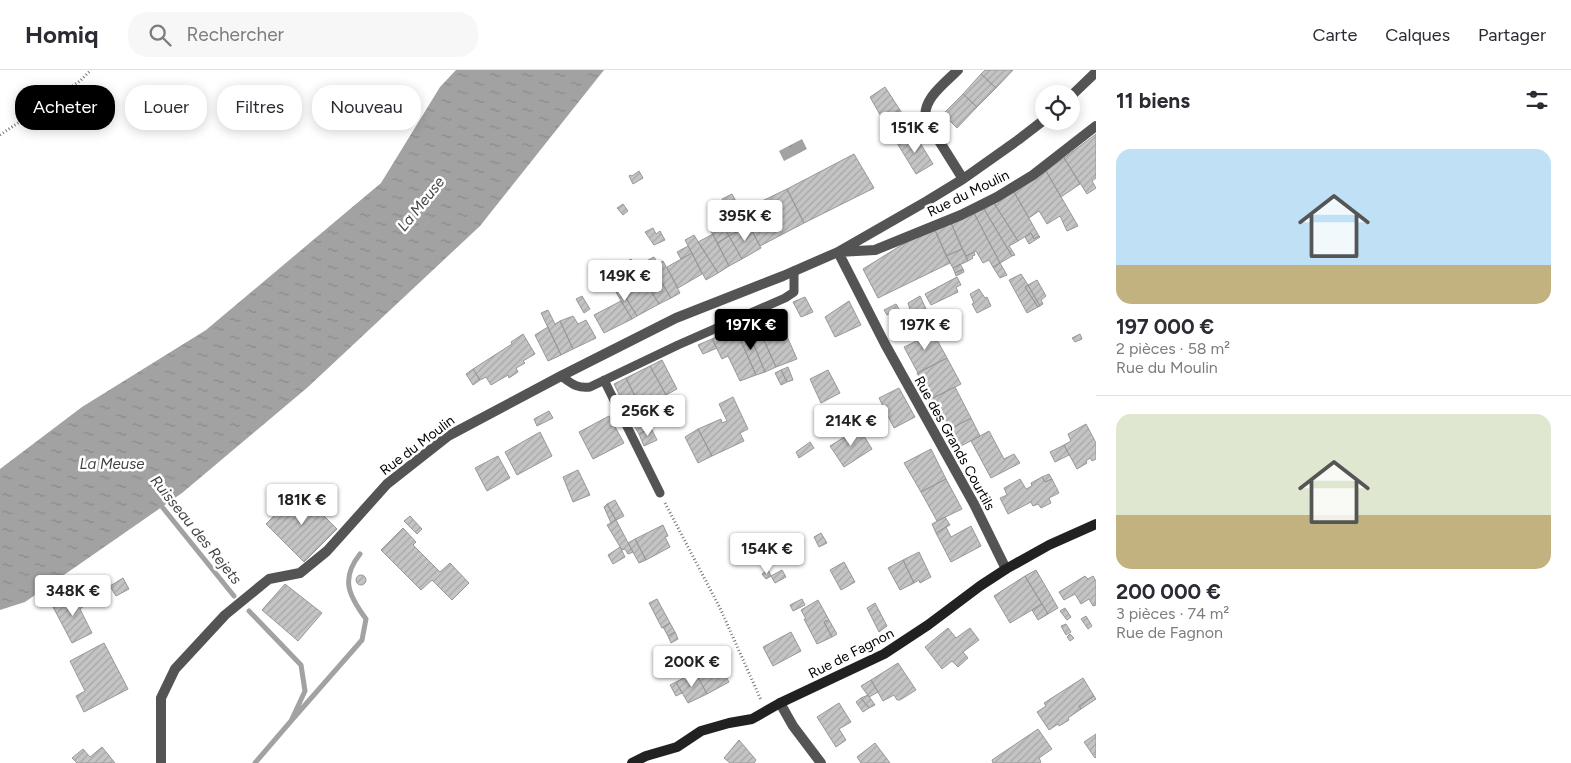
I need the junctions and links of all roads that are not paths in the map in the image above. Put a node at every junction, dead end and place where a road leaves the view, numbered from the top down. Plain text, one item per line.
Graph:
1 (958, 70) edge
2 (1096, 72) edge
3 (1080, 87) edge
4 (1096, 126) edge
5 (1035, 127) edge
6 (963, 178) junction
7 (838, 252) junction
8 (794, 271) junction
9 (561, 376) junction
10 (604, 380) junction
11 (660, 493) road end
12 (1096, 524) edge
13 (1006, 569) junction
14 (780, 702) junction
15 (161, 763) edge
16 (632, 763) edge
17 (821, 763) edge

1 - 6 street
2 - 3 street
4 - 7 street, Rue du Moulin
5 - 6 street, Rue du Moulin
6 - 7 street, Rue du Moulin
7 - 8 street, Rue du Moulin
7 - 13 street, Rue des Grands Courtils
8 - 9 street, Rue du Moulin
8 - 10 lane
9 - 10 lane
9 - 15 street, Rue du Moulin
10 - 11 lane
12 - 13 street, Rue de Fagnon
13 - 14 street, Rue de Fagnon
14 - 16 street, Rue de Fagnon
14 - 17 street

